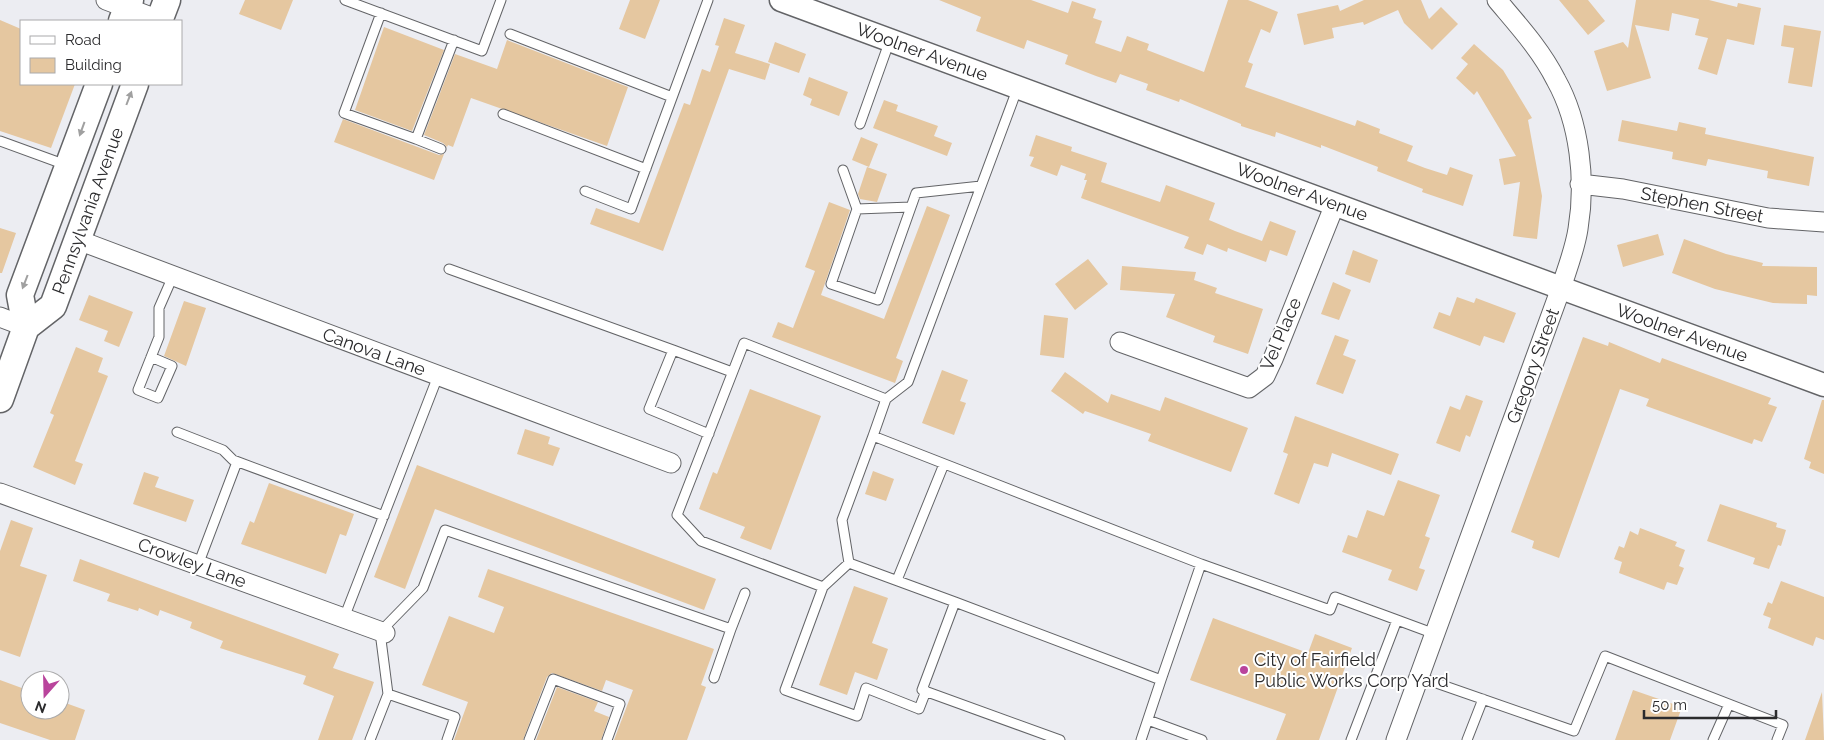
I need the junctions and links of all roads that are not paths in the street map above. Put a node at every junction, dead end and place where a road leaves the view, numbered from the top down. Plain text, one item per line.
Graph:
1 (345, 0) edge
2 (501, 0) edge
3 (708, 0) edge
4 (780, 0) edge
5 (1497, 0) edge
6 (121, 7) edge
7 (381, 13) junction
8 (162, 14) edge
9 (510, 34) dead end
10 (454, 40) junction
11 (890, 40) junction
12 (99, 85) edge
13 (135, 85) edge
14 (1018, 87) junction
15 (672, 96) junction
16 (503, 114) dead end
17 (860, 124) dead end
18 (416, 139) junction
19 (0, 141) edge
20 (440, 149) dead end
21 (68, 166) junction
22 (646, 169) junction
23 (843, 170) dead end
24 (1580, 184) junction
25 (981, 186) junction
26 (585, 191) dead end
27 (1335, 204) junction
28 (911, 208) junction
29 (857, 209) junction
30 (1824, 222) edge
31 (78, 240) junction
32 (449, 269) dead end
33 (173, 276) junction
34 (1561, 288) junction
35 (0, 317) edge
36 (26, 326) junction
37 (1120, 342) dead end
38 (673, 350) junction
39 (151, 356) junction
40 (732, 372) junction
41 (438, 376) junction
42 (1824, 385) edge
43 (0, 399) edge
44 (886, 400) junction
45 (177, 432) dead end
46 (708, 434) junction
47 (873, 436) junction
48 (237, 462) junction
49 (671, 463) dead end
50 (944, 464) junction
51 (0, 493) edge
52 (384, 516) junction
53 (849, 563) junction
54 (1201, 564) junction
55 (198, 565) junction
56 (897, 580) junction
57 (823, 587) junction
58 (745, 593) dead end
59 (955, 602) junction
60 (344, 618) junction
61 (1396, 620) junction
62 (731, 630) junction
63 (382, 632) junction
64 (1435, 634) junction
65 (1419, 677) junction
66 (714, 678) dead end
67 (1161, 680) junction
68 (926, 692) junction
69 (388, 694) junction
70 (1483, 699) junction
71 (1728, 704) junction
72 (1148, 720) junction
73 (370, 740) edge
74 (447, 740) edge
75 (530, 740) edge
76 (607, 740) edge
77 (1060, 740) edge
78 (1141, 740) edge
79 (1202, 740) edge
80 (1351, 740) edge
81 (1396, 740) edge
82 (1467, 740) edge
83 (1713, 740) edge
84 (1777, 740) edge

1 - 7 lane
2 - 10 lane
3 - 15 lane
4 - 11 street, Woolner Avenue
5 - 24 street, Gregory Street
6 - 8 street
7 - 10 lane
7 - 18 lane
9 - 15 lane
10 - 18 lane
11 - 14 street, Woolner Avenue
11 - 17 lane
12 -> 21 main road, Pennsylvania Avenue
31 -> 13 main road, Pennsylvania Avenue
14 - 25 lane
14 - 27 street, Woolner Avenue
15 - 22 lane
16 - 22 lane
18 - 20 lane
19 - 21 lane
21 -> 36 main road, Pennsylvania Avenue
22 - 26 lane
23 - 29 lane
24 - 30 street, Stephen Street
24 - 34 street, Gregory Street
25 - 28 lane
25 - 44 lane
27 - 34 street, Woolner Avenue
27 - 37 street, Vel Place
28 - 29 lane
28 - 29 lane
31 - 33 street, Canova Lane
31 - 36 main road, Pennsylvania Avenue
32 - 38 lane
33 - 39 lane
33 - 41 street, Canova Lane
34 - 42 street, Woolner Avenue
34 - 64 street, Gregory Street
35 - 36 street
36 - 43 main road
38 - 40 lane
38 - 46 lane
39 - 39 lane
40 - 44 lane
40 - 46 lane
41 - 49 street, Canova Lane
41 - 52 lane
44 - 47 lane
45 - 48 lane
46 - 57 lane
47 - 50 lane
47 - 53 lane
48 - 52 lane
48 - 55 lane
50 - 54 lane
50 - 56 lane
51 - 55 street, Crowley Lane
52 - 60 lane
53 - 56 lane
53 - 57 lane
54 - 61 lane
54 - 67 lane
55 - 60 street, Crowley Lane
56 - 59 lane
57 - 68 lane
58 - 62 lane
59 - 67 lane
59 - 68 lane
60 - 63 street, Crowley Lane
61 - 64 lane
61 - 80 lane
62 - 63 lane
62 - 66 lane
63 - 69 lane
64 - 65 street, Gregory Street
65 - 70 lane
65 - 81 street, Gregory Street
67 - 72 lane
68 - 77 lane
69 - 73 lane
69 - 74 lane
70 - 71 lane
70 - 82 lane
71 - 83 lane
71 - 84 lane
72 - 78 lane
72 - 79 lane
75 - 76 lane

